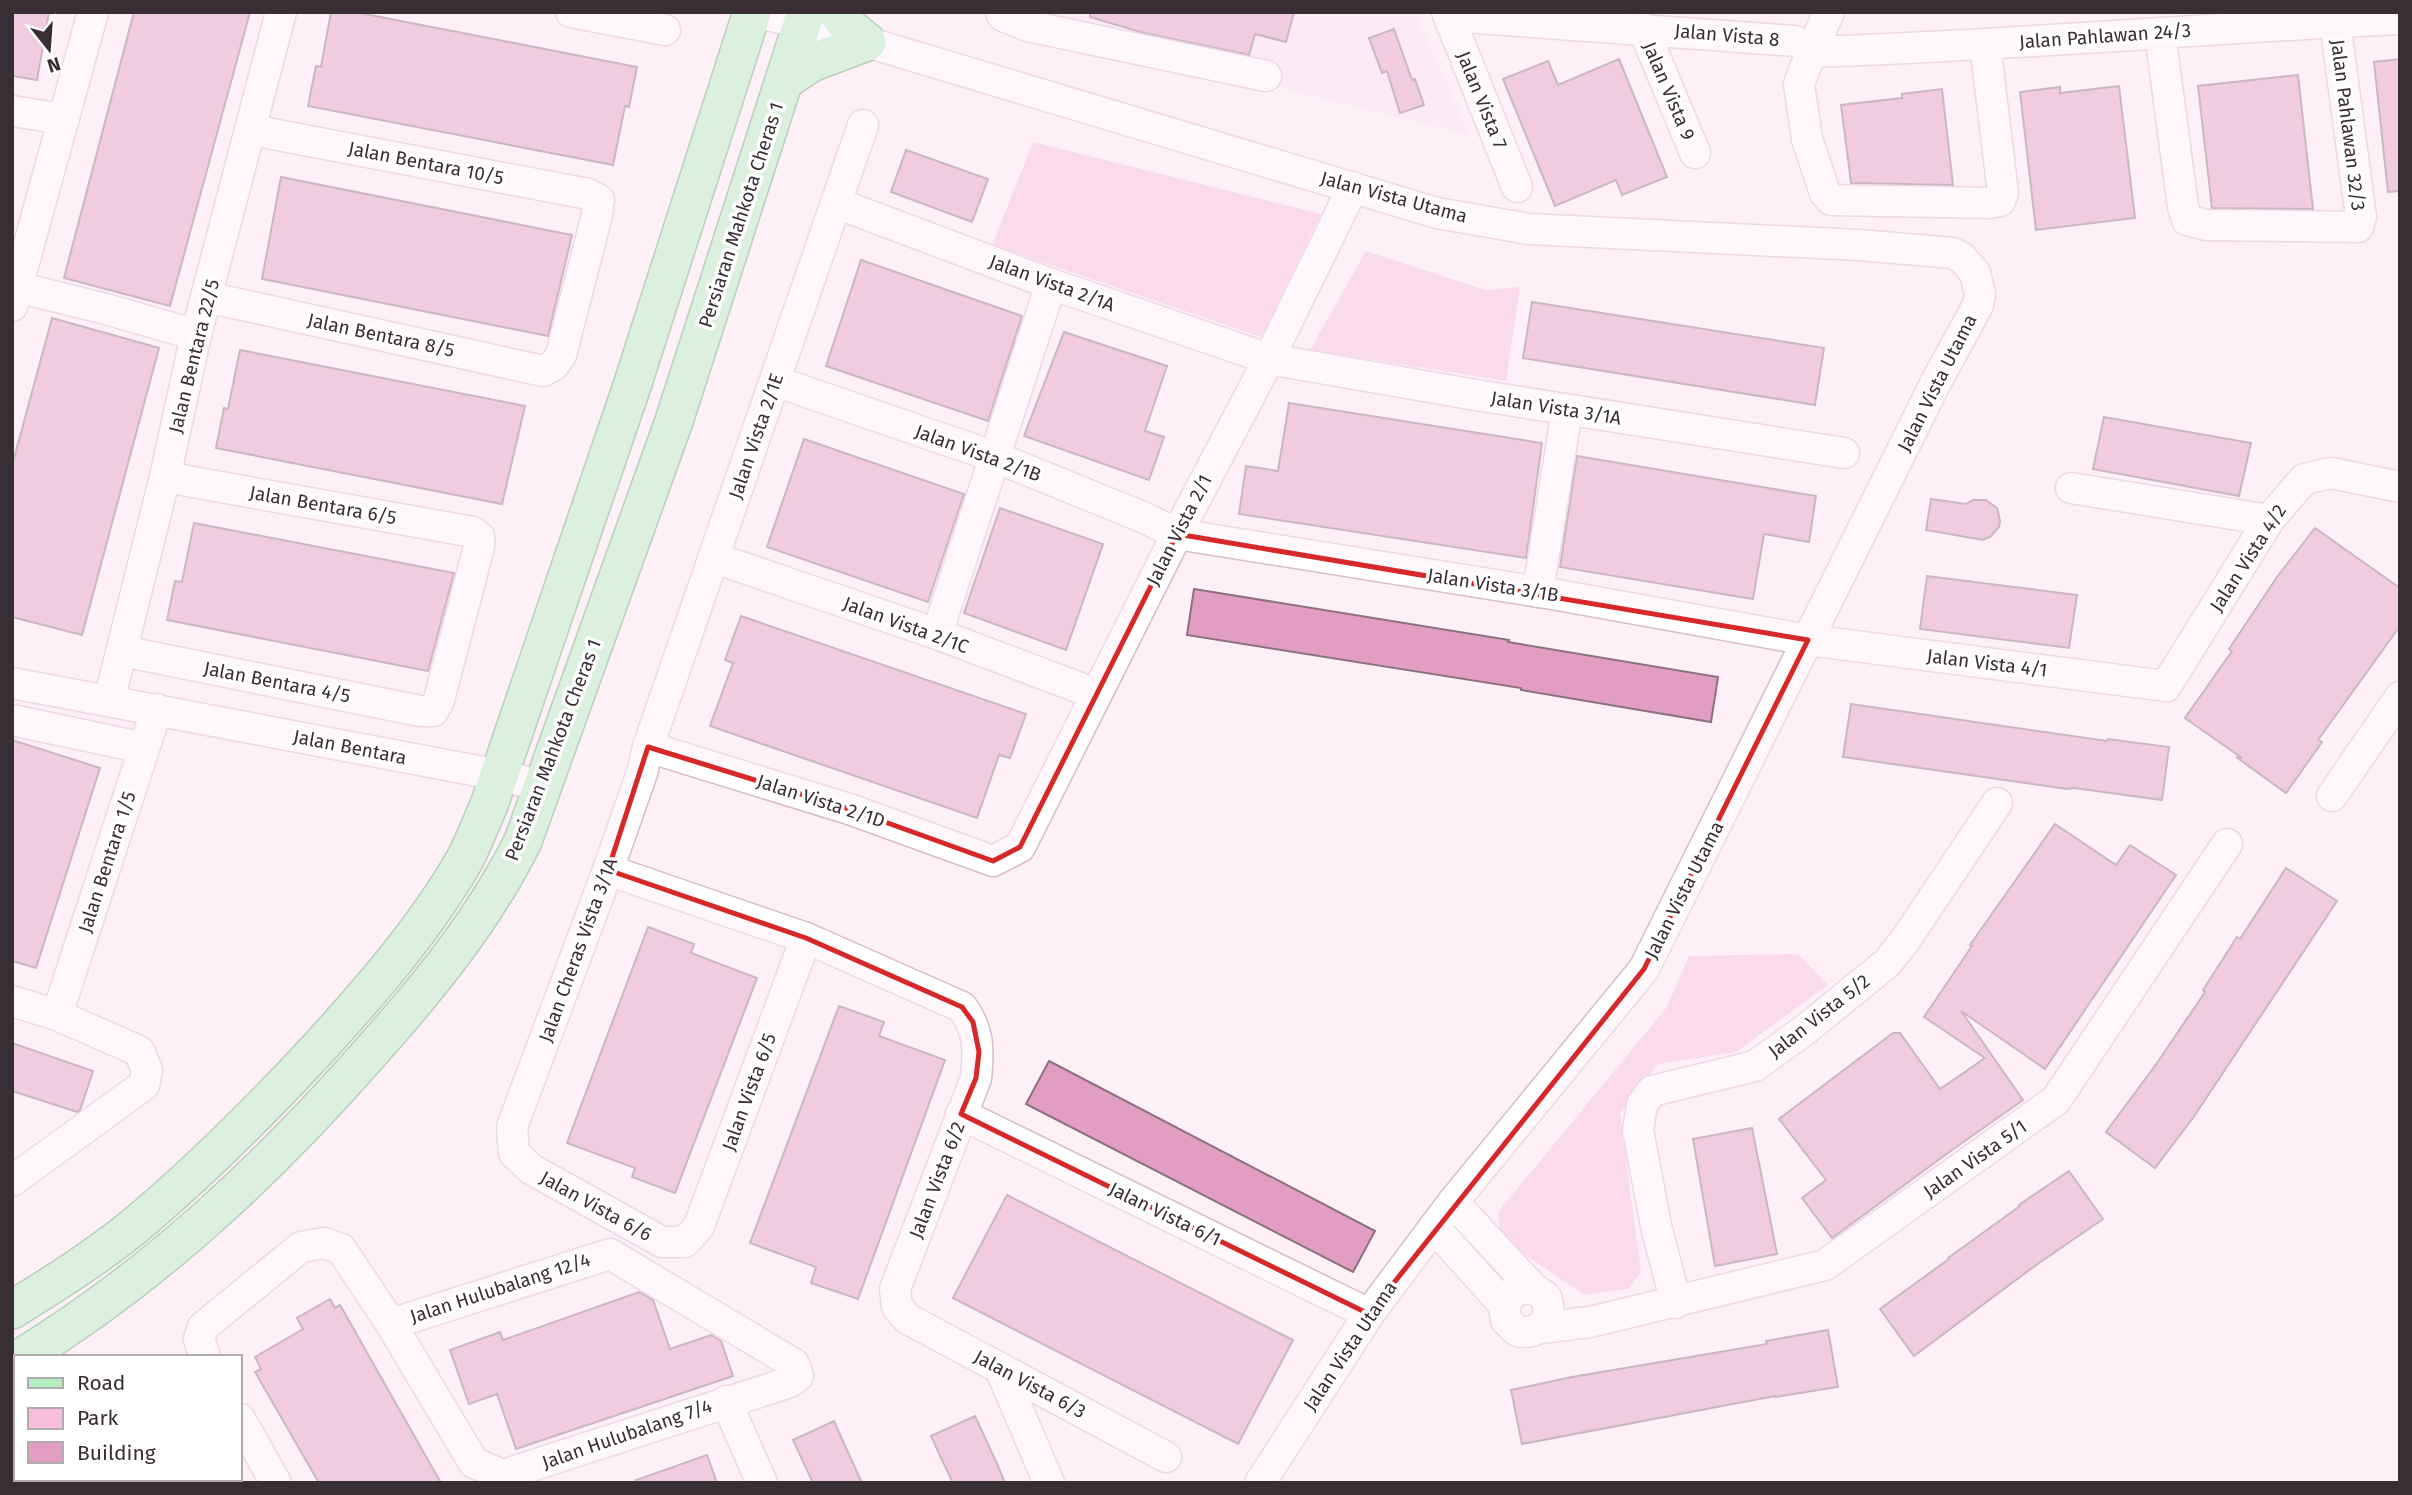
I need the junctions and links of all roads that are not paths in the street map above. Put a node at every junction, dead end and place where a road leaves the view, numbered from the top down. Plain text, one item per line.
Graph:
1 (93, 12) edge
2 (281, 12) edge
3 (571, 12) edge
4 (753, 12) edge
5 (837, 12) edge
6 (1001, 12) edge
7 (1829, 12) edge
8 (1448, 14) edge
9 (804, 18) edge
10 (2400, 19) edge
11 (2246, 20) edge
12 (2335, 22) junction
13 (1639, 23) edge
14 (665, 30) dead end
15 (2160, 33) junction
16 (867, 42) junction
17 (1985, 44) junction
18 (1803, 46) junction
19 (1266, 76) dead end
20 (784, 81) junction
21 (12, 111) edge
22 (64, 120) junction
23 (863, 125) dead end
24 (251, 130) junction
25 (1695, 153) dead end
26 (1353, 187) junction
27 (1517, 187) dead end
28 (836, 203) junction
29 (1051, 284) junction
30 (15, 297) edge
31 (208, 297) junction
32 (196, 334) junction
33 (1269, 359) junction
34 (554, 365) joint
35 (775, 381) junction
36 (1567, 410) junction
37 (1844, 453) dead end
38 (995, 457) junction
39 (165, 477) junction
40 (2400, 487) edge
41 (2071, 488) dead end
42 (2269, 520) junction
43 (1177, 534) junction
44 (715, 558) junction
45 (1538, 592) junction
46 (937, 634) junction
47 (1808, 640) junction
48 (122, 651) junction
49 (12, 683) edge
50 (2166, 686) joint
51 (1096, 694) junction
52 (2400, 697) edge
53 (109, 701) junction
54 (158, 709) junction
55 (433, 711) joint
56 (12, 720) edge
57 (648, 747) junction
58 (144, 748) junction
59 (499, 775) junction
60 (542, 786) junction
61 (2332, 796) dead end
62 (1997, 803) dead end
63 (2227, 844) dead end
64 (993, 862) joint
65 (608, 870) junction
66 (806, 938) junction
67 (12, 1001) edge
68 (57, 1015) junction
69 (961, 1114) junction
70 (514, 1153) joint
71 (12, 1181) edge
72 (1453, 1202) junction
73 (1434, 1227) junction
74 (685, 1242) joint
75 (1539, 1292) junction
76 (1676, 1303) junction
77 (1504, 1305) junction
78 (897, 1307) joint
79 (12, 1310) edge
80 (1369, 1314) junction
81 (1607, 1317) junction
82 (391, 1324) junction
83 (1539, 1328) junction
84 (25, 1355) edge
85 (204, 1355) edge
86 (1000, 1368) junction
87 (798, 1376) joint
88 (726, 1401) junction
89 (242, 1423) edge
90 (1166, 1457) dead end
91 (276, 1483) edge
92 (762, 1483) edge
93 (1049, 1483) edge
94 (1260, 1483) edge

1 - 22 street
2 - 24 street, Jalan Bentara 22/5
3 - 14 street
4 - 9 street, Jalan Vista Utama
4 - 59 main road
5 - 16 main road
6 - 19 street
7 - 18 street
8 - 13 street, Jalan Vista 8
8 - 27 street, Jalan Vista 7
9 - 16 street, Jalan Vista Utama
9 - 20 main road, Persiaran Mahkota Cheras 1
10 - 12 street, Jalan Pahlawan 24/3
11 - 12 street, Jalan Pahlawan 24/3
11 - 15 street, Jalan Pahlawan 24/3
12 - 15 street, Jalan Pahlawan 32/3
13 - 18 street, Jalan Vista 8
13 - 25 street, Jalan Vista 9
15 - 17 street, Jalan Pahlawan 24/3
16 - 20 main road
16 - 26 street, Jalan Vista Utama
17 - 18 street, Jalan Pahlawan 24/3
17 - 18 street
20 - 60 main road, Persiaran Mahkota Cheras 1
21 - 22 street
22 - 30 street
23 - 28 street, Jalan Vista 2/1E
24 - 31 street, Jalan Bentara 22/5
24 - 34 street, Jalan Bentara 10/5
26 - 33 street, Jalan Vista 2/1
26 - 47 street, Jalan Vista Utama
28 - 29 street, Jalan Vista 2/1A
28 - 35 street, Jalan Vista 2/1E
29 - 33 street, Jalan Vista 2/1A
29 - 38 street
30 - 32 street
31 - 32 street, Jalan Bentara 22/5
31 - 34 street, Jalan Bentara 8/5
32 - 39 street, Jalan Bentara 22/5
33 - 36 street, Jalan Vista 3/1A
33 - 43 street, Jalan Vista 2/1
35 - 38 street, Jalan Vista 2/1B
35 - 44 street, Jalan Vista 2/1E
36 - 37 street, Jalan Vista 3/1A
36 - 45 street
38 - 43 street, Jalan Vista 2/1B
38 - 46 street
39 - 48 street, Jalan Bentara 22/5
39 - 55 street, Jalan Bentara 6/5
40 - 42 street, Jalan Vista 4/2
41 - 42 street
42 - 50 street, Jalan Vista 4/2
43 - 45 street, Jalan Vista 3/1B
43 - 51 street, Jalan Vista 2/1
44 - 46 street, Jalan Vista 2/1C
44 - 57 street, Jalan Vista 2/1E
45 - 47 street, Jalan Vista 3/1B
46 - 51 street, Jalan Vista 2/1C
47 - 50 street, Jalan Vista 4/1
47 - 72 street, Jalan Vista Utama
48 - 53 street, Jalan Bentara 22/5
48 - 55 street, Jalan Bentara 4/5
49 - 53 street, Jalan Bentara
51 - 64 street, Jalan Vista 2/1
52 - 61 street
53 - 54 street, Jalan Bentara
54 - 58 street, Jalan Bentara 1/5
54 - 59 street, Jalan Bentara
56 - 58 street
57 - 64 street, Jalan Vista 2/1D
57 - 65 street, Jalan Cheras Vista 3/1A
58 - 68 street, Jalan Bentara 1/5
59 - 60 street, Jalan Bentara
59 - 79 main road
60 - 84 main road, Persiaran Mahkota Cheras 1
62 - 76 street, Jalan Vista 5/2
63 - 76 street, Jalan Vista 5/1
65 - 66 street
65 - 70 street, Jalan Cheras Vista 3/1A
66 - 69 street, Jalan Vista 6/2
66 - 74 street, Jalan Vista 6/5
67 - 68 street
68 - 71 street
69 - 78 street, Jalan Vista 6/2
69 - 80 street, Jalan Vista 6/1
70 - 74 street, Jalan Vista 6/6
72 - 73 street, Jalan Vista Utama
72 - 75 street
73 - 77 street
73 - 80 street, Jalan Vista Utama
75 - 77 street
75 - 81 street
75 - 83 street
76 - 81 street, Jalan Vista 5/1
77 - 83 street
78 - 86 street, Jalan Vista 6/3
80 - 94 street, Jalan Vista Utama
81 - 83 street, Jalan Vista 5/1
82 - 85 street, Jalan Hulubalang 7/4
82 - 87 street, Jalan Hulubalang 12/4
82 - 88 street, Jalan Hulubalang 7/4
86 - 90 street, Jalan Vista 6/3
86 - 93 street
87 - 88 street, Jalan Hulubalang 7/4
88 - 92 street
89 - 91 street

